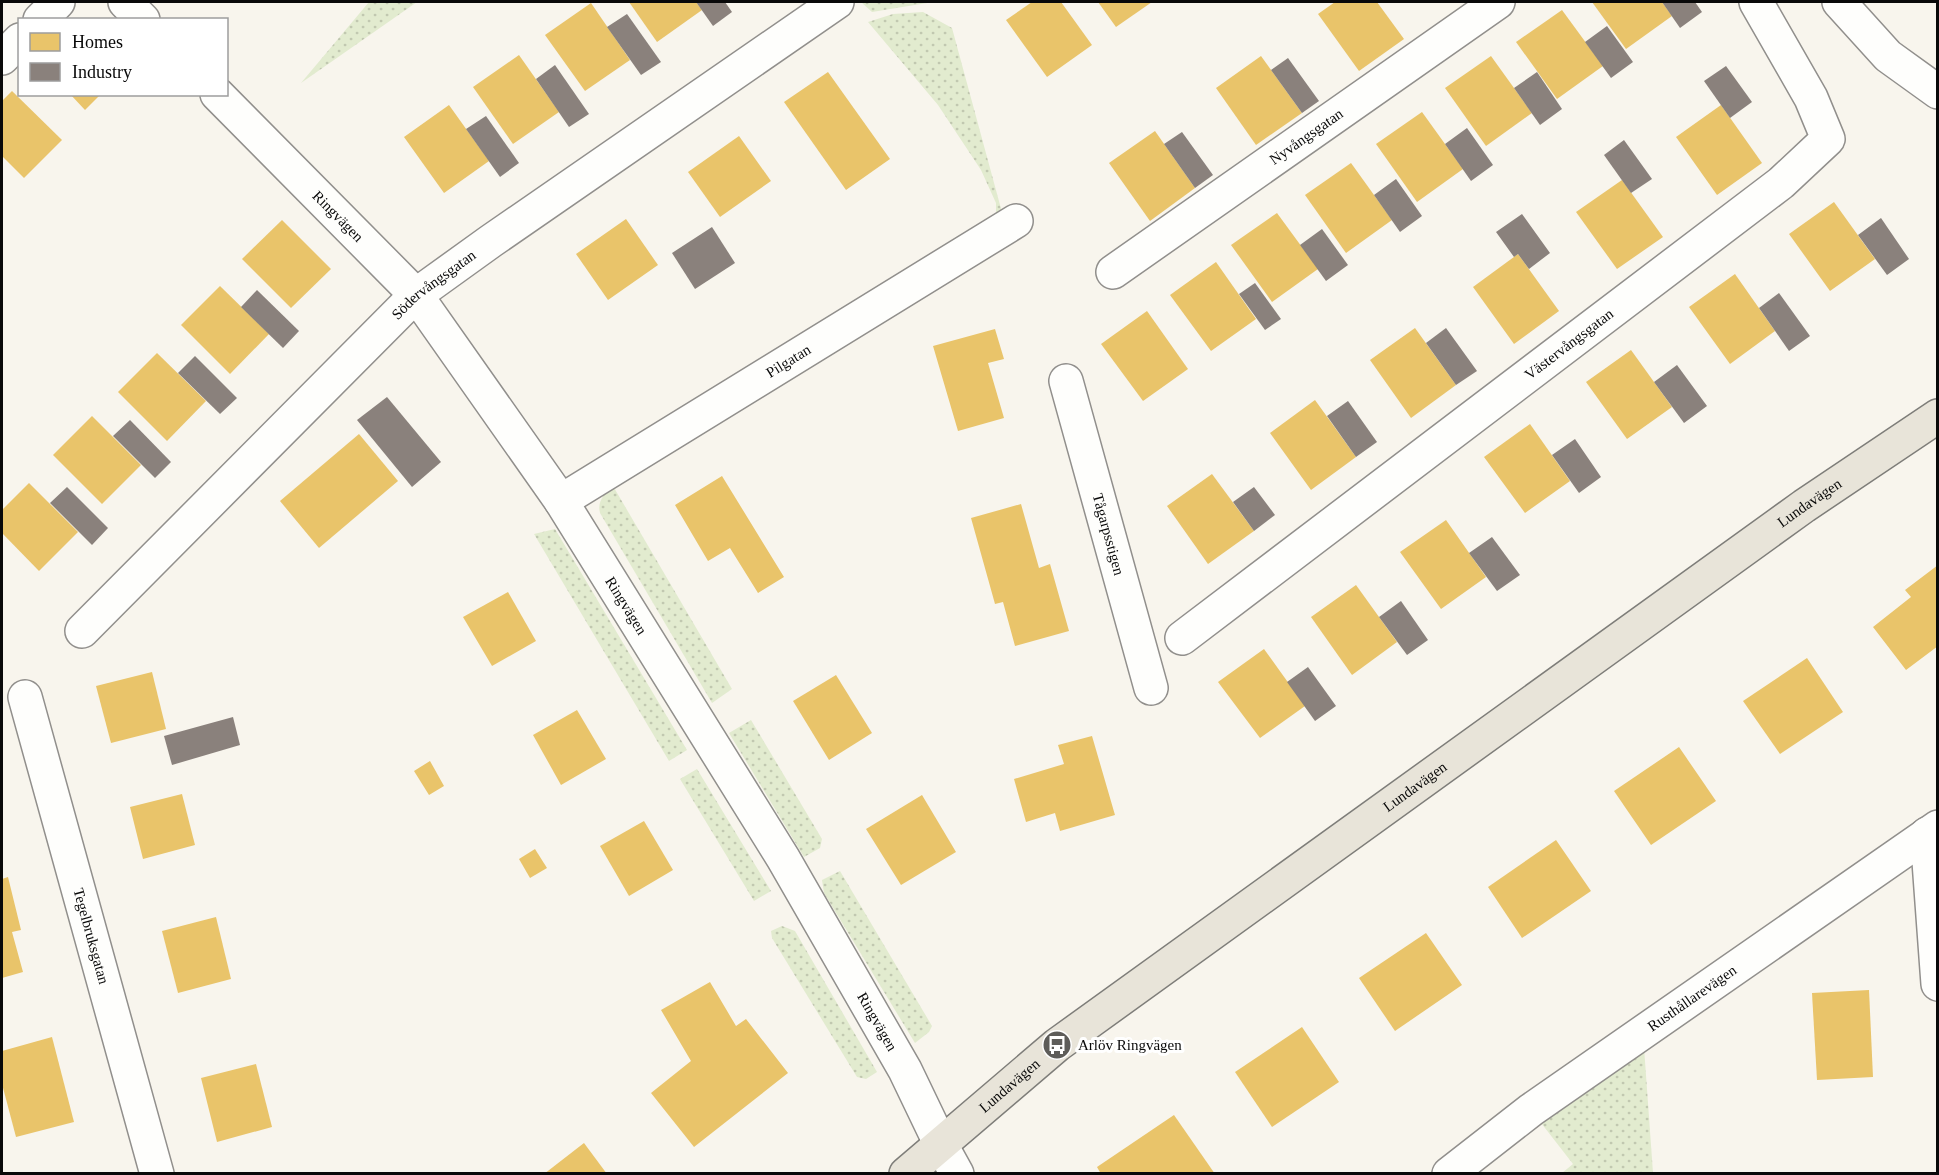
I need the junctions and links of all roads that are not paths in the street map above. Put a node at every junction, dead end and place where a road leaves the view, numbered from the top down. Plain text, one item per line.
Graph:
1 (58, 2) edge
2 (125, 2) edge
3 (837, 2) edge
4 (1498, 2) edge
5 (1756, 2) edge
6 (1839, 2) edge
7 (42, 18) edge
8 (141, 18) edge
9 (18, 42) edge
10 (2, 58) edge
11 (1938, 92) edge
12 (219, 96) edge
13 (1016, 220) dead end
14 (1113, 272) dead end
15 (416, 295) junction
16 (1066, 381) dead end
17 (1938, 416) edge
18 (561, 501) junction
19 (82, 632) dead end
20 (1182, 638) dead end
21 (1151, 688) dead end
22 (25, 697) dead end
23 (1932, 830) edge
24 (1938, 984) edge
25 (940, 1145) junction
26 (157, 1173) edge
27 (906, 1173) edge
28 (957, 1173) edge
29 (1449, 1173) edge

1 - 7 street
2 - 8 street
3 - 15 street, Södervångsgatan
4 - 14 street, Nyvångsgatan
5 - 20 street, Västervångsgatan
6 - 11 street
9 - 10 street
12 - 15 street, Ringvägen
13 - 18 street, Pilgatan
15 - 18 street, Ringvägen
15 - 19 street, Södervångsgatan
16 - 21 street, Tågarpsstigen
17 - 25 main road, Lundavägen
18 - 25 street, Ringvägen
22 - 26 street, Tegelbruksgatan
23 - 24 street
23 - 29 street, Rusthållarevägen
25 - 27 main road, Lundavägen
25 - 28 street, Ringvägen

